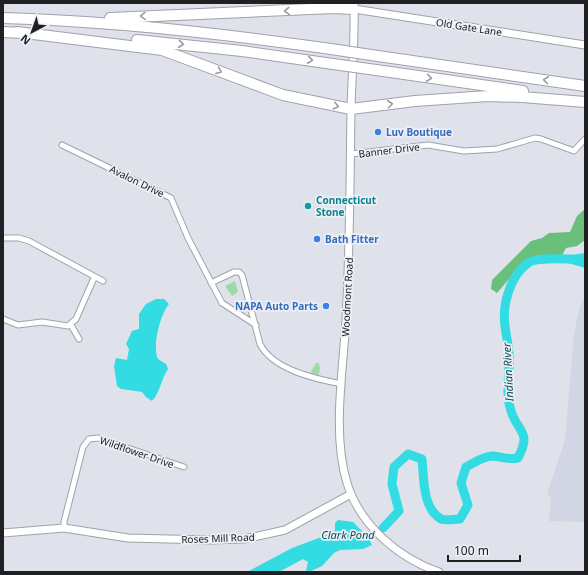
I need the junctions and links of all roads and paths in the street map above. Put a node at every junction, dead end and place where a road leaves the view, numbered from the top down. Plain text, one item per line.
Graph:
1 (354, 6) edge
2 (3, 18) edge
3 (51, 20) junction
4 (3, 32) edge
5 (17, 32) junction
6 (585, 45) edge
7 (585, 86) edge
8 (585, 102) edge
9 (351, 109) junction
10 (585, 139) edge
11 (62, 145) dead end
12 (352, 154) junction
13 (3, 238) edge
14 (94, 278) junction
15 (103, 281) dead end
16 (211, 283) junction
17 (3, 319) edge
18 (71, 325) junction
19 (256, 325) junction
20 (79, 339) dead end
21 (342, 384) junction
22 (184, 467) dead end
23 (351, 494) junction
24 (64, 528) junction
25 (3, 533) edge
26 (439, 572) edge

1 -> 3 highway
1 - 6 main road, Old Gate Lane
1 - 9 main road, Woodmont Road
2 - 3 highway
7 -> 3 highway, bridge
4 - 5 highway
5 -> 8 highway, bridge
5 -> 9 highway
9 -> 8 highway
9 - 12 main road, Woodmont Road
10 - 12 street, Banner Drive
11 - 16 street, Avalon Drive
12 - 21 main road, Woodmont Road
13 - 14 street
14 - 15 street
14 - 18 street
16 - 19 street, Avalon Drive
16 - 19 street
17 - 18 street
18 - 20 street
19 - 21 street
21 - 23 main road, Woodmont Road
22 - 24 street, Wildflower Drive
23 - 24 main road, Roses Mill Road
23 - 26 main road
24 - 25 main road, Roses Mill Road

